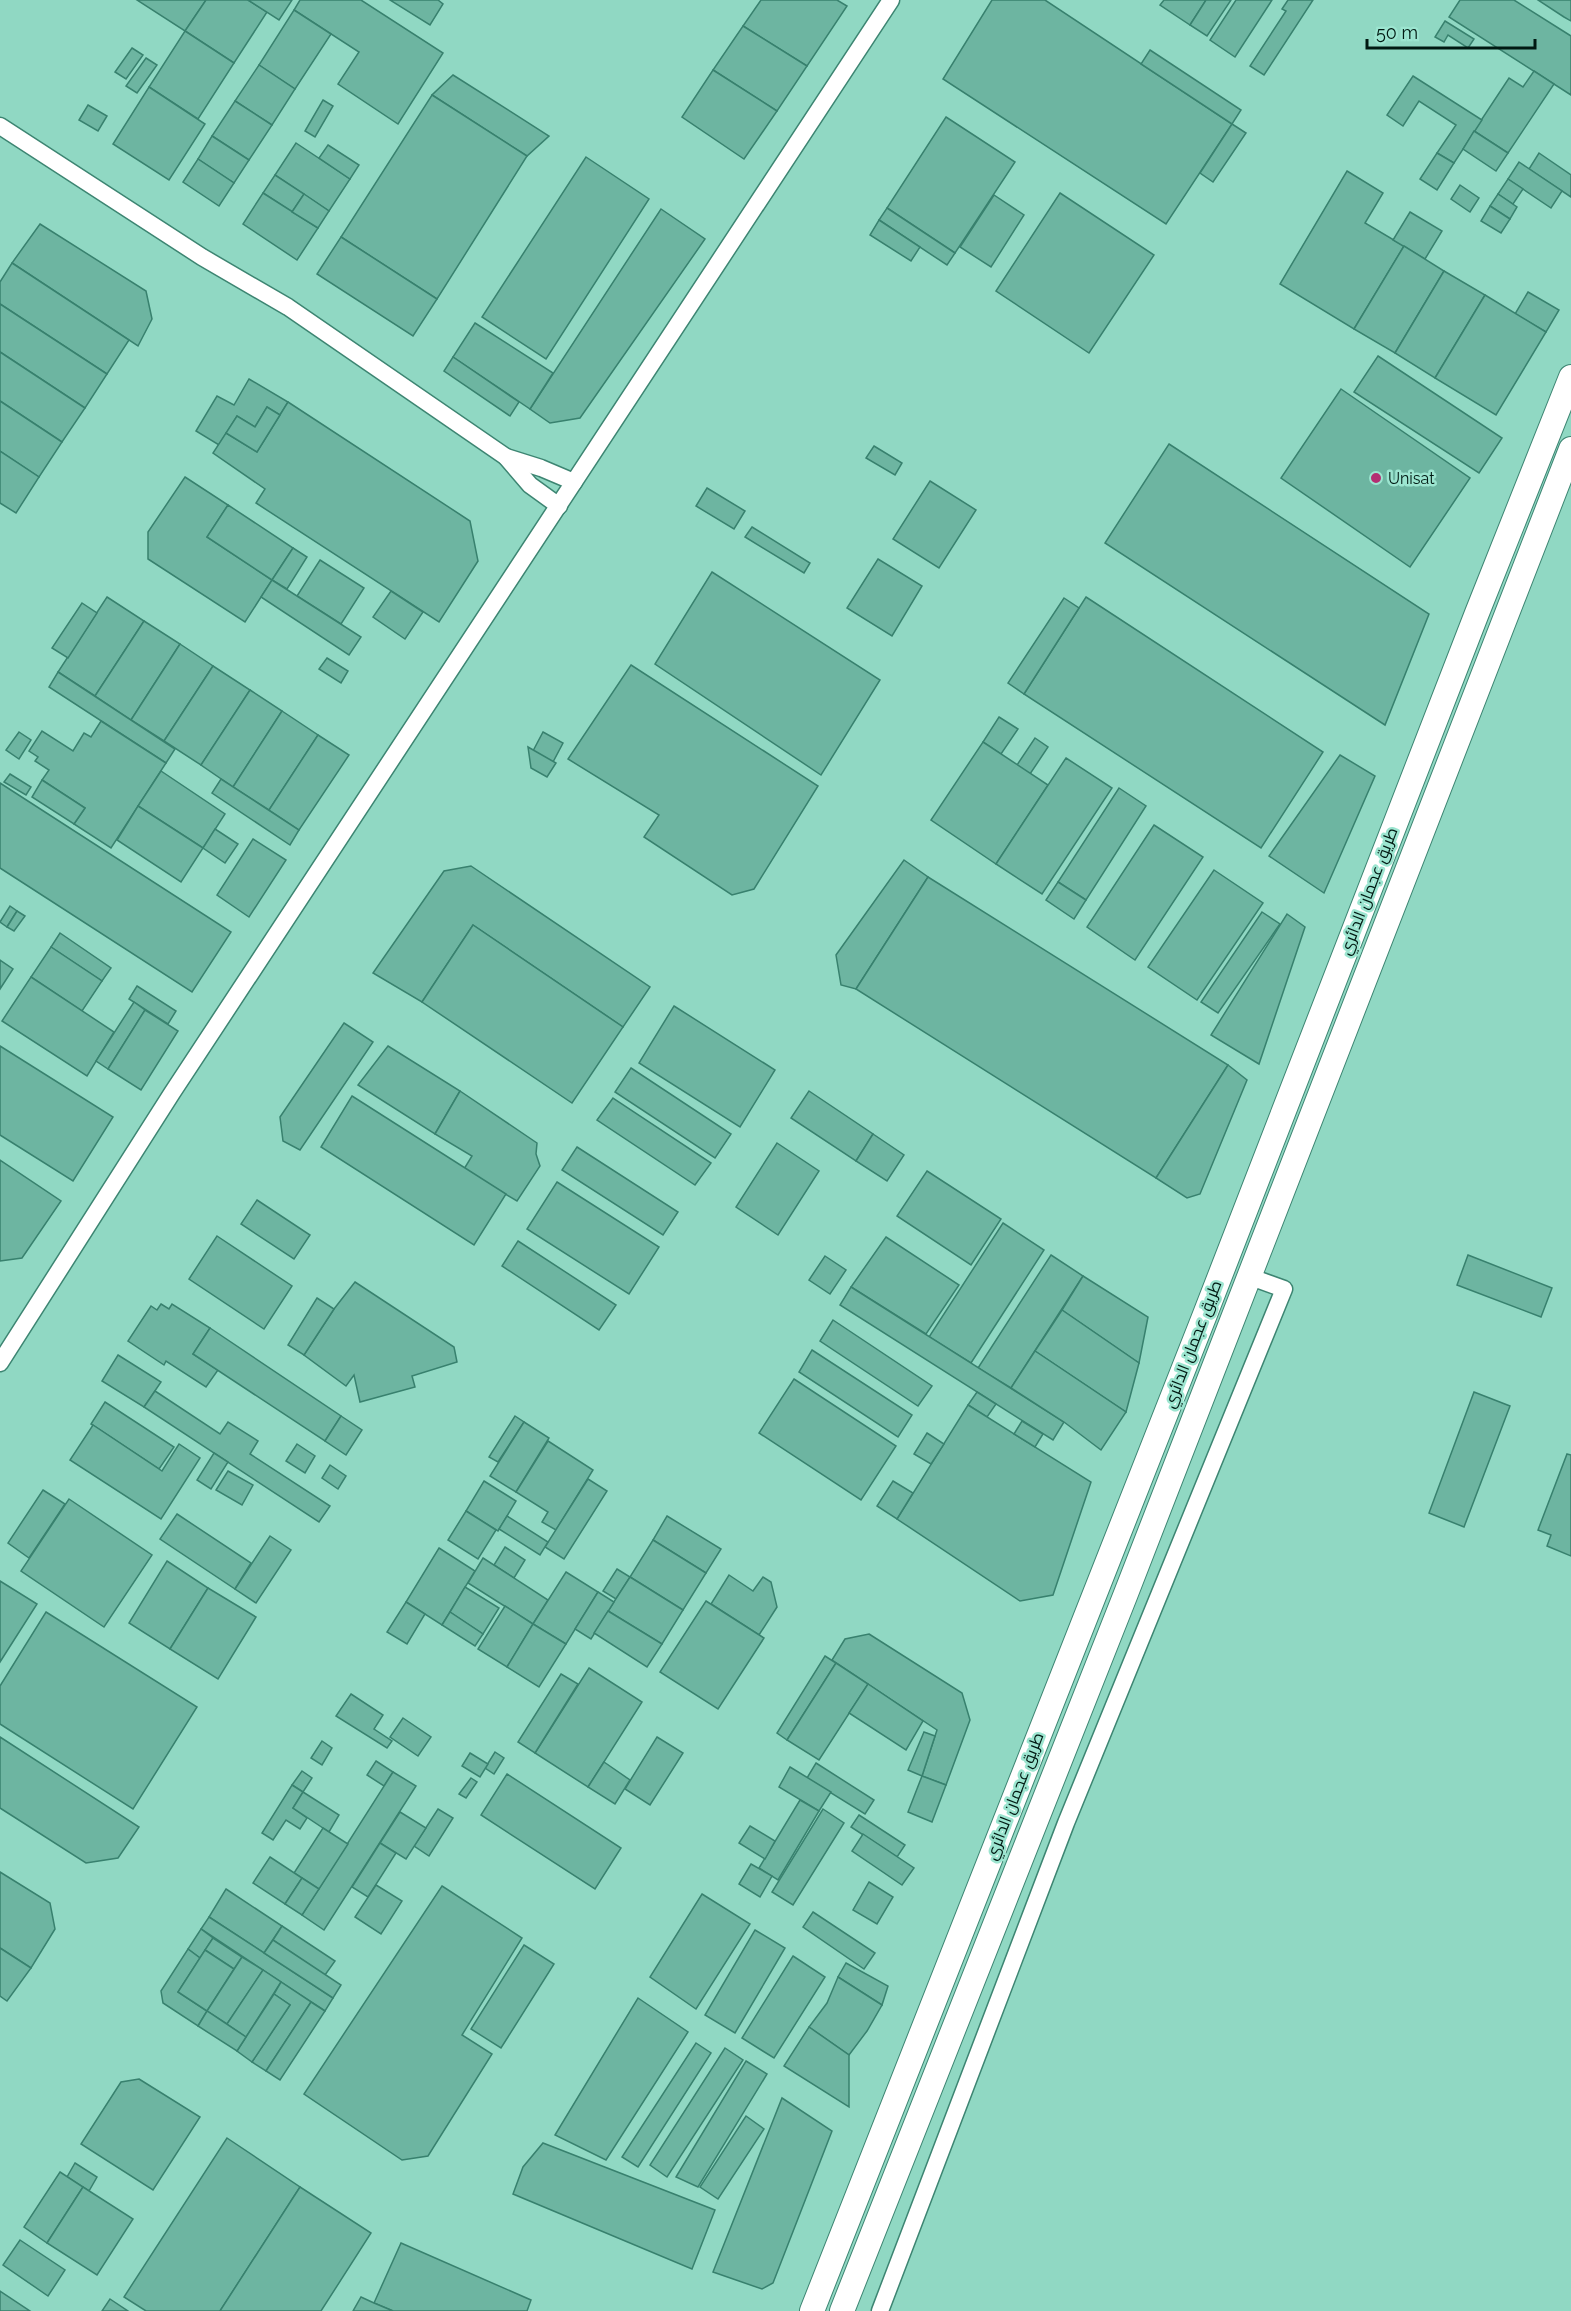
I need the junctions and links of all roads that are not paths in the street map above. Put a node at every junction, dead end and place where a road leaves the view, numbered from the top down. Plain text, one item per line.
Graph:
1 (891, 0) edge
2 (0, 126) edge
3 (1571, 377) edge
4 (1571, 449) edge
5 (506, 457) junction
6 (574, 482) junction
7 (559, 506) junction
8 (1248, 1276) junction
9 (0, 1363) edge
10 (812, 2311) edge
11 (842, 2311) edge
12 (880, 2311) edge

1 - 6 street
2 - 5 street
3 - 10 main road, طريق عجمان الدائري
4 - 8 main road, طريق عجمان الدائري
5 - 6 street
5 - 7 street
6 - 7 street
7 - 9 street
8 - 11 main road, طريق عجمان الدائري
8 - 12 street

